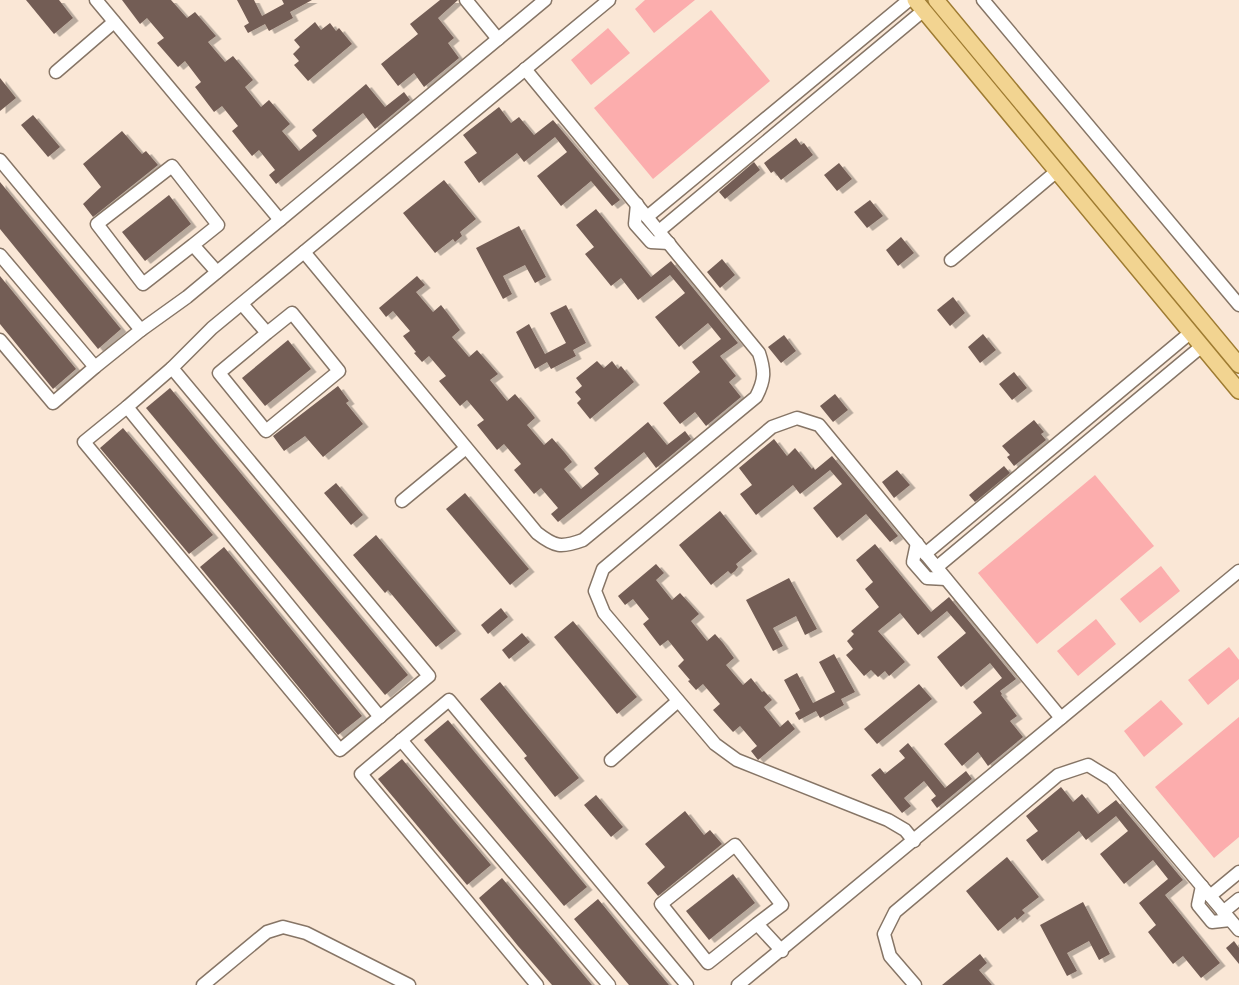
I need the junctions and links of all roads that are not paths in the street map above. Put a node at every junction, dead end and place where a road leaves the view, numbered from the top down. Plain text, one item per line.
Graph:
1 (96, 0) edge
2 (466, 0) edge
3 (545, 0) edge
4 (609, 0) edge
5 (909, 0) edge
6 (936, 0) edge
7 (984, 0) edge
8 (919, 5) edge
9 (114, 22) junction
10 (498, 39) junction
11 (525, 69) junction
12 (56, 72) dead end
13 (0, 160) edge
14 (1057, 171) junction
15 (637, 204) junction
16 (647, 217) junction
17 (280, 220) junction
18 (659, 231) junction
19 (669, 243) junction
20 (193, 245) junction
21 (304, 252) junction
22 (0, 255) edge
23 (951, 260) dead end
24 (217, 272) junction
25 (242, 304) junction
26 (1239, 306) edge
27 (141, 330) junction
28 (267, 333) junction
29 (1190, 333) junction
30 (0, 340) edge
31 (1202, 346) junction
32 (1239, 364) edge
33 (95, 367) junction
34 (172, 368) junction
35 (1239, 391) edge
36 (127, 407) junction
37 (1057, 444) junction
38 (466, 448) junction
39 (1068, 458) junction
40 (402, 501) dead end
41 (917, 543) junction
42 (925, 554) junction
43 (937, 568) junction
44 (1239, 571) edge
45 (946, 579) junction
46 (678, 701) junction
47 (380, 717) junction
48 (1061, 718) junction
49 (401, 740) junction
50 (611, 760) dead end
51 (914, 841) junction
52 (1239, 872) edge
53 (1206, 891) junction
54 (1239, 899) edge
55 (1227, 916) junction
56 (757, 924) junction
57 (1239, 930) edge
58 (782, 951) junction
59 (203, 985) edge
60 (410, 985) edge
61 (537, 985) edge
62 (608, 985) edge
63 (687, 985) edge
64 (738, 985) edge
65 (915, 985) edge

1 - 9 street
2 - 10 street
3 - 10 street
4 - 11 street
5 - 16 street
6 - 32 main road
7 - 26 street
8 - 14 main road
8 - 18 street
9 - 12 street
9 - 17 street
10 - 17 street
11 - 15 street
11 - 21 street
13 - 27 street
14 - 23 street
14 - 29 main road
15 - 16 street
15 - 19 street
16 - 18 street
17 - 24 street
18 - 19 street
19 - 38 street
20 - 20 street
20 - 24 street
21 - 25 street
21 - 38 street
22 - 33 street
24 - 27 street
25 - 28 street
25 - 34 street
27 - 33 street
28 - 28 street
29 - 31 main road
29 - 37 street
30 - 33 street
31 - 35 main road
31 - 39 street
34 - 36 street
34 - 47 street
36 - 47 street
36 - 47 street
37 - 39 street
37 - 42 street
38 - 40 street
39 - 43 street
41 - 42 street
41 - 45 street
41 - 46 street
42 - 43 street
43 - 45 street
44 - 48 street
45 - 48 street
46 - 50 street
46 - 51 street
48 - 51 street
49 - 61 street
49 - 62 street
49 - 63 street
51 - 58 street
52 - 53 street
53 - 55 street
53 - 65 street
54 - 55 street
55 - 57 street
56 - 56 street
56 - 58 street
58 - 64 street
59 - 60 street

